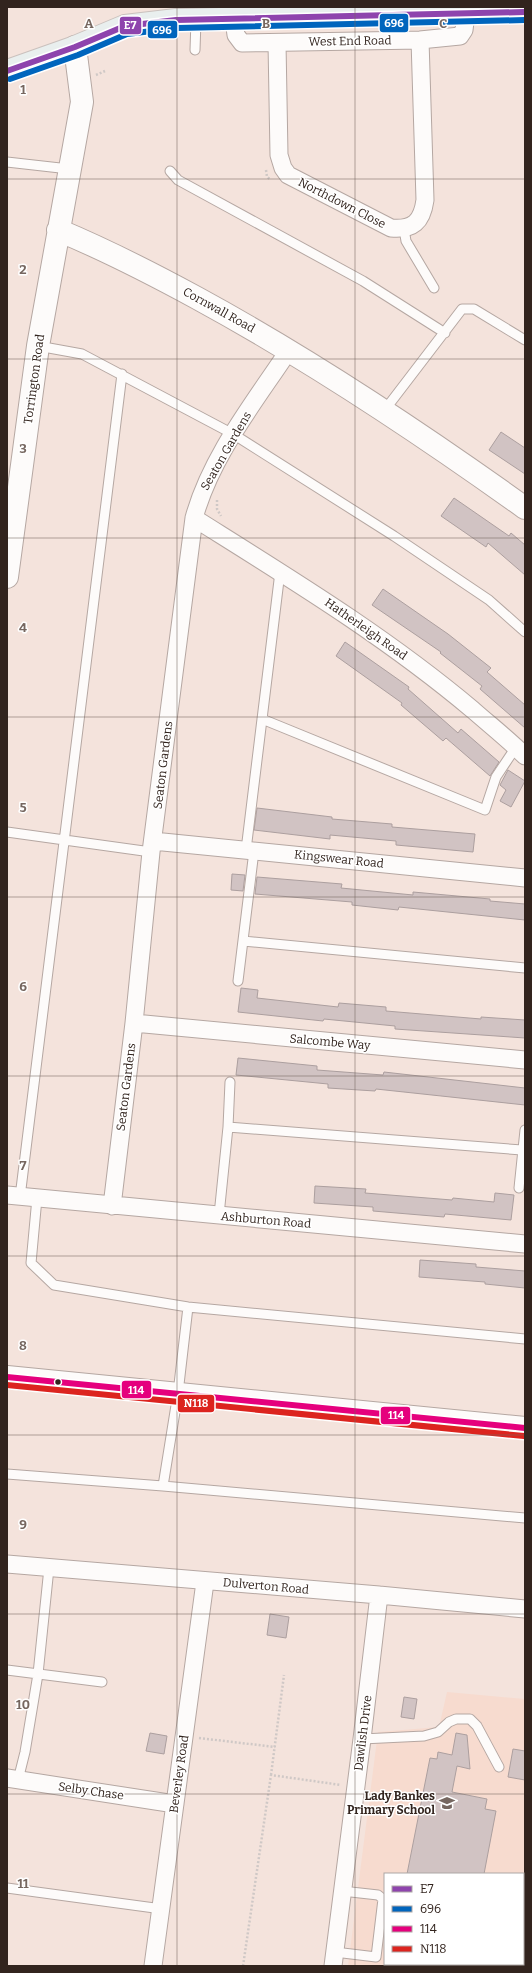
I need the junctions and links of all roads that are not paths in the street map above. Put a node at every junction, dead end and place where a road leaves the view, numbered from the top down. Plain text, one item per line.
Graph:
1 (291, 12) edge
2 (525, 12) edge
3 (466, 14) junction
4 (234, 20) junction
5 (182, 24) junction
6 (420, 40) junction
7 (277, 43) junction
8 (75, 47) junction
9 (195, 50) dead end
10 (7, 71) edge
11 (7, 162) edge
12 (69, 169) junction
13 (170, 171) dead end
14 (404, 229) junction
15 (58, 230) junction
16 (434, 288) dead end
17 (445, 333) junction
18 (525, 340) edge
19 (38, 346) junction
20 (289, 350) junction
21 (122, 374) junction
22 (384, 411) junction
23 (233, 434) junction
24 (525, 508) edge
25 (194, 518) junction
26 (280, 572) junction
27 (7, 576) edge
28 (525, 632) edge
29 (262, 719) junction
30 (521, 752) edge
31 (7, 832) edge
32 (64, 840) junction
33 (152, 846) junction
34 (250, 851) junction
35 (525, 878) edge
36 (243, 941) junction
37 (525, 968) edge
38 (238, 981) dead end
39 (134, 1023) junction
40 (525, 1060) edge
41 (230, 1082) dead end
42 (228, 1127) junction
43 (525, 1130) edge
44 (522, 1150) junction
45 (519, 1188) dead end
46 (14, 1196) edge
47 (38, 1198) junction
48 (112, 1206) junction
49 (219, 1215) junction
50 (525, 1244) edge
51 (188, 1307) junction
52 (525, 1338) edge
53 (7, 1377) edge
54 (178, 1393) junction
55 (525, 1428) edge
56 (7, 1474) edge
57 (163, 1486) junction
58 (525, 1518) edge
59 (7, 1564) edge
60 (49, 1568) junction
61 (205, 1582) junction
62 (379, 1595) junction
63 (525, 1610) edge
64 (7, 1670) edge
65 (38, 1674) junction
66 (102, 1682) dead end
67 (362, 1739) junction
68 (499, 1768) dead end
69 (12, 1779) edge
70 (175, 1804) junction
71 (7, 1888) edge
72 (342, 1891) junction
73 (162, 1909) junction
74 (338, 1960) edge
75 (153, 1966) edge

1 - 3 main road, West End Road
1 - 4 main road, West End Road
2 - 3 main road, West End Road
3 - 6 street, West End Road
4 - 5 main road, West End Road
4 - 7 street, West End Road
5 - 8 main road, West End Road
5 - 9 lane
6 - 7 street, West End Road
6 - 14 street
7 - 14 street, Northdown Close
8 - 10 main road, West End Road
8 - 12 street
11 - 12 lane
12 - 15 street
13 - 17 lane
14 - 16 lane
15 - 19 street, Torrington Road
15 - 20 street, Cornwall Road
17 - 18 lane
17 - 22 lane
19 - 21 lane
19 - 27 street, Torrington Road
20 - 22 street, Cornwall Road
20 - 23 street, Seaton Gardens
21 - 23 lane
21 - 32 lane
22 - 24 street, Cornwall Road
23 - 25 street, Seaton Gardens
23 - 28 lane
25 - 26 street, Hatherleigh Road
25 - 33 street, Seaton Gardens
26 - 29 lane
26 - 30 street, Hatherleigh Road
29 - 30 lane
29 - 34 lane
31 - 32 lane
32 - 33 lane
32 - 46 lane
33 - 34 street, Kingswear Road
33 - 39 street, Seaton Gardens
34 - 35 street, Kingswear Road
34 - 36 lane
36 - 37 lane
36 - 38 lane
39 - 40 street, Salcombe Way
39 - 48 street, Seaton Gardens
41 - 42 lane
42 - 44 lane
42 - 49 lane
43 - 44 lane
44 - 45 lane
46 - 47 street, Ashburton Road
47 - 48 street, Ashburton Road
47 - 51 lane
48 - 49 street, Ashburton Road
49 - 50 street, Ashburton Road
51 - 52 lane
51 - 54 lane
53 - 54 street
54 - 55 street
54 - 57 lane
56 - 57 lane
57 - 58 lane
59 - 60 street, Dulverton Road
60 - 61 street, Dulverton Road
60 - 65 lane
61 - 62 street, Dulverton Road
61 - 70 street, Beverley Road
62 - 63 street, Dulverton Road
62 - 67 street, Dawlish Drive
64 - 65 lane
65 - 66 lane
65 - 69 lane
67 - 68 lane
67 - 72 street, Dawlish Drive
69 - 70 street, Selby Chase
70 - 73 street, Beverley Road
71 - 73 lane
72 - 74 street, Dawlish Drive
72 - 74 lane
73 - 75 street, Beverley Road

